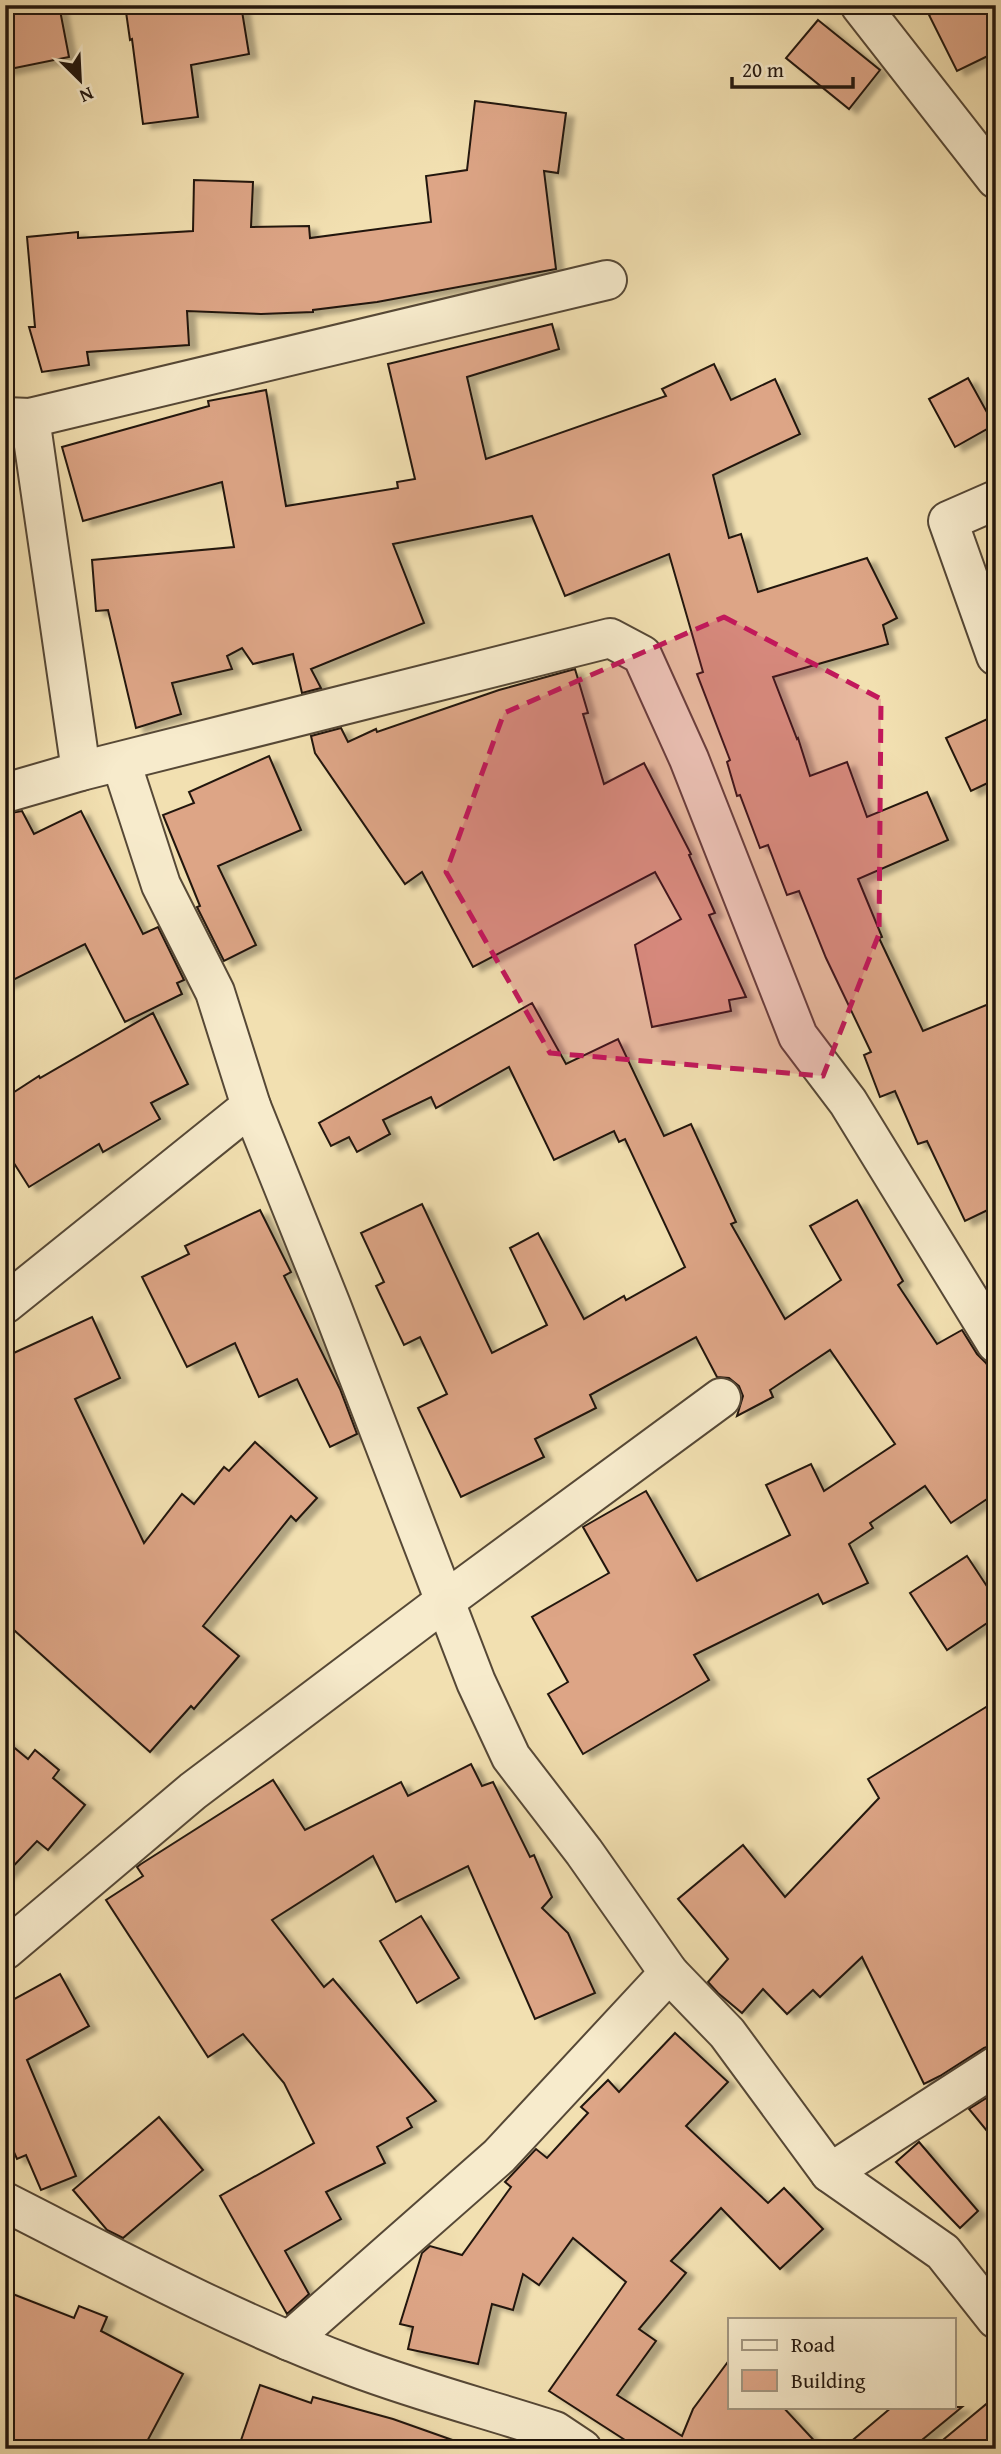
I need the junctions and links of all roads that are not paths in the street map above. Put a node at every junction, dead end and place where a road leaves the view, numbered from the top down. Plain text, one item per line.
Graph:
1 (860, 5) edge
2 (996, 179) edge
3 (607, 280) dead end
4 (18, 417) edge
5 (996, 500) edge
6 (996, 656) edge
7 (121, 762) junction
8 (81, 771) junction
9 (5, 793) edge
10 (251, 1106) junction
11 (5, 1304) edge
12 (996, 1343) edge
13 (721, 1398) dead end
14 (445, 1601) junction
15 (5, 1951) edge
16 (669, 1973) junction
17 (996, 2066) edge
18 (830, 2173) junction
19 (5, 2202) edge
20 (996, 2319) edge
21 (289, 2341) junction
22 (582, 2449) edge

1 - 2 street
3 - 4 street
4 - 8 street
5 - 6 street
7 - 8 street
7 - 10 street
7 - 12 street
8 - 9 street
10 - 11 street
10 - 14 street
13 - 14 street
14 - 15 street
14 - 16 street
16 - 18 street
16 - 21 street
17 - 18 street
18 - 20 street
19 - 21 street
21 - 22 street

